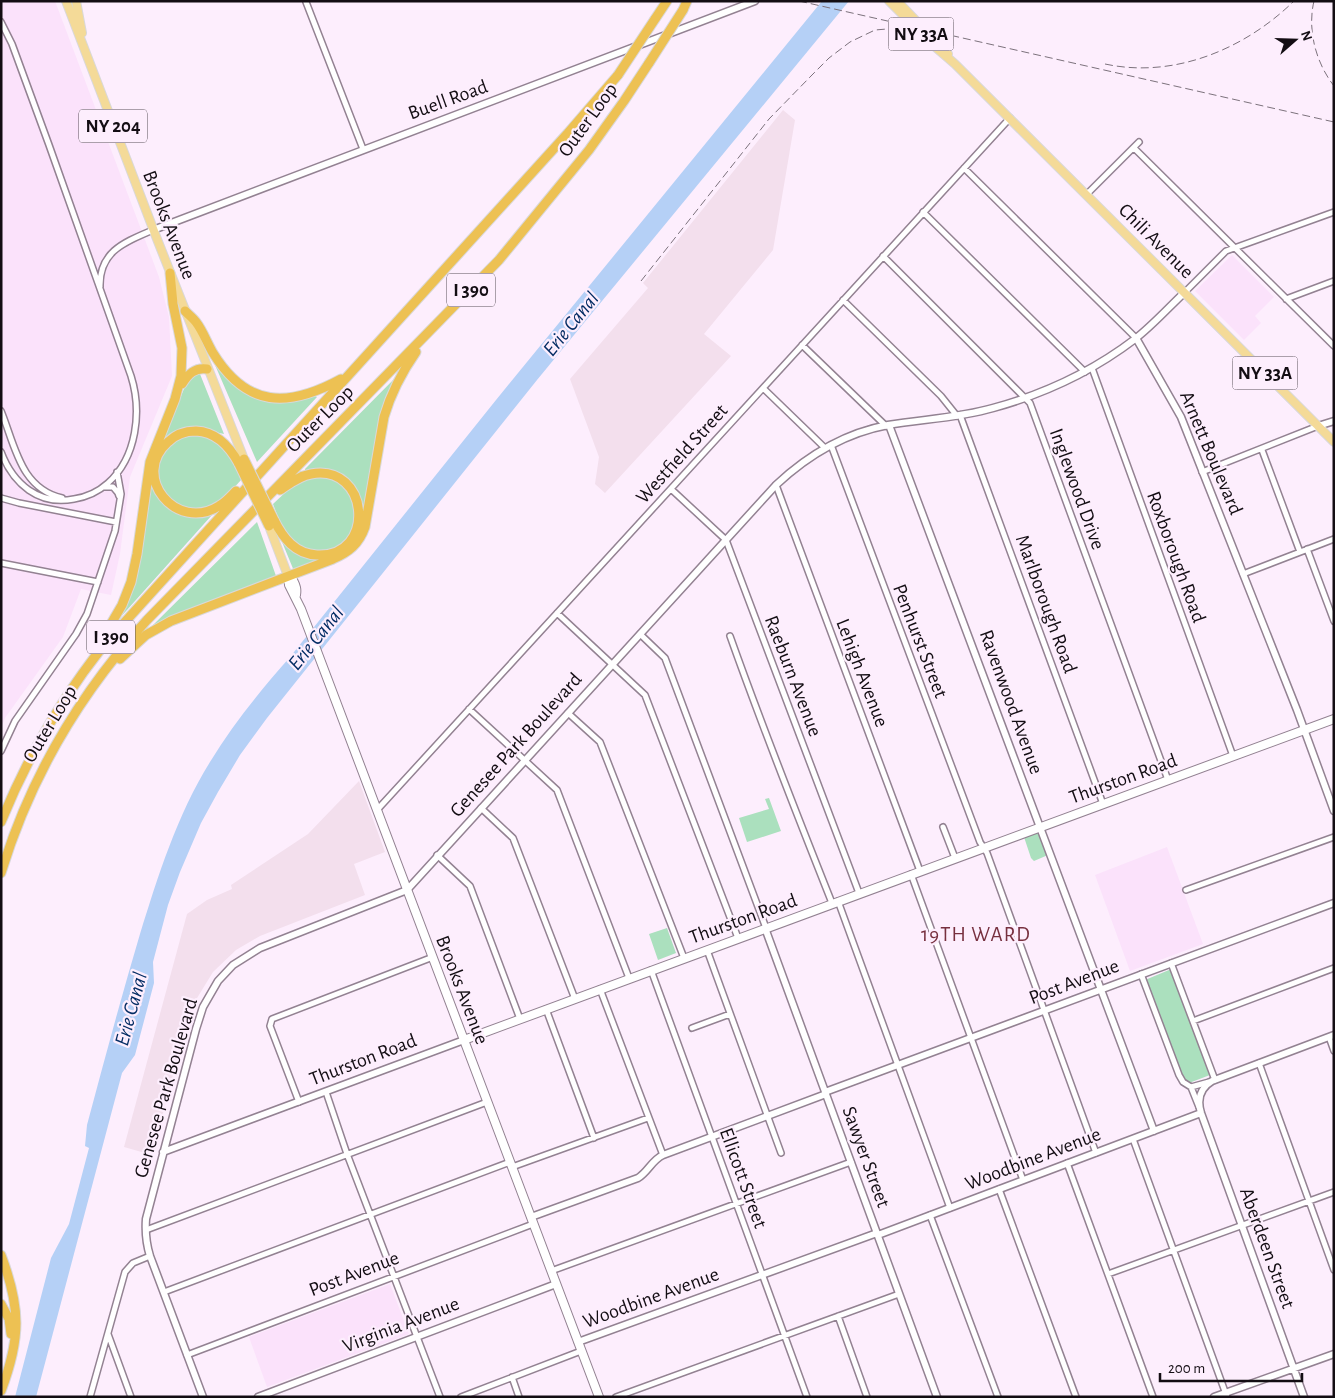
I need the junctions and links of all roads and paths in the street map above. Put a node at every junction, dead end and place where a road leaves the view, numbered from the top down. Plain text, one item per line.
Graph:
1 (66, 1) edge
2 (76, 1) edge
3 (667, 1) edge
4 (687, 1) edge
5 (755, 1) edge
6 (889, 1) edge
7 (897, 1) edge
8 (306, 2) edge
9 (1, 22) edge
10 (86, 54) junction
11 (955, 64) junction
12 (1010, 118) junction
13 (1138, 142) dead end
14 (1134, 148) junction
15 (364, 149) junction
16 (964, 168) junction
17 (1087, 194) junction
18 (924, 212) junction
19 (1334, 212) edge
20 (153, 230) junction
21 (1234, 247) junction
22 (883, 256) junction
23 (170, 273) junction
24 (1334, 282) edge
25 (1185, 292) junction
26 (102, 298) junction
27 (1286, 299) junction
28 (843, 300) junction
29 (185, 311) junction
30 (429, 333) junction
31 (1136, 338) junction
32 (802, 345) junction
33 (1334, 346) edge
34 (207, 369) junction
35 (1088, 370) junction
36 (348, 375) junction
37 (763, 388) junction
38 (1027, 398) junction
39 (175, 399) junction
40 (1, 411) edge
41 (959, 416) junction
42 (1334, 421) edge
43 (1, 425) edge
44 (887, 425) junction
45 (1318, 426) junction
46 (1334, 442) edge
47 (828, 446) junction
48 (14, 447) junction
49 (1262, 450) junction
50 (1, 452) edge
51 (241, 462) junction
52 (117, 472) junction
53 (1202, 472) junction
54 (257, 476) junction
55 (776, 485) junction
56 (103, 487) junction
57 (670, 489) junction
58 (269, 496) junction
59 (1, 498) edge
60 (75, 499) junction
61 (119, 502) junction
62 (116, 522) junction
63 (272, 523) junction
64 (1334, 539) edge
65 (726, 540) junction
66 (1307, 549) junction
67 (1300, 552) junction
68 (1, 563) edge
69 (1243, 574) junction
70 (289, 577) junction
71 (98, 582) junction
72 (1334, 601) edge
73 (1327, 603) junction
74 (557, 613) junction
75 (1334, 622) edge
76 (640, 634) junction
77 (730, 636) dead end
78 (612, 664) junction
79 (68, 694) junction
80 (469, 709) junction
81 (76, 710) junction
82 (568, 713) junction
83 (1334, 719) edge
84 (1304, 730) junction
85 (1, 751) edge
86 (1233, 756) junction
87 (525, 759) junction
88 (1168, 780) junction
89 (1103, 804) junction
90 (481, 808) junction
91 (377, 810) junction
92 (1334, 811) edge
93 (1, 822) edge
94 (943, 827) dead end
95 (1040, 827) junction
96 (1334, 837) edge
97 (983, 848) junction
98 (437, 855) junction
99 (955, 858) junction
100 (920, 871) junction
101 (1, 874) edge
102 (911, 874) junction
103 (407, 890) junction
104 (1186, 890) dead end
105 (859, 893) junction
106 (835, 902) junction
107 (1334, 903) edge
108 (765, 928) junction
109 (738, 938) junction
110 (707, 950) junction
111 (433, 957) junction
112 (684, 958) junction
113 (1171, 963) junction
114 (1334, 968) edge
115 (651, 970) junction
116 (1141, 974) junction
117 (629, 978) junction
118 (600, 989) junction
119 (1102, 989) junction
120 (575, 998) junction
121 (546, 1009) junction
122 (1045, 1010) junction
123 (730, 1014) junction
124 (520, 1019) junction
125 (1192, 1021) junction
126 (692, 1028) dead end
127 (1331, 1036) edge
128 (971, 1037) junction
129 (464, 1040) junction
130 (1334, 1051) edge
131 (1259, 1063) junction
132 (897, 1065) junction
133 (1213, 1080) junction
134 (1191, 1087) junction
135 (326, 1092) junction
136 (826, 1093) junction
137 (299, 1102) junction
138 (487, 1102) junction
139 (1200, 1112) junction
140 (768, 1117) junction
141 (648, 1118) junction
142 (1154, 1131) junction
143 (712, 1137) junction
144 (594, 1138) junction
145 (1133, 1139) junction
146 (163, 1152) junction
147 (781, 1152) dead end
148 (1096, 1153) junction
149 (347, 1154) junction
150 (663, 1155) junction
151 (851, 1162) junction
152 (1067, 1164) junction
153 (511, 1165) junction
154 (1023, 1180) junction
155 (999, 1189) junction
156 (1334, 1192) edge
157 (1308, 1201) junction
158 (736, 1203) junction
159 (950, 1208) junction
160 (930, 1215) junction
161 (371, 1216) junction
162 (532, 1220) junction
163 (1241, 1226) junction
164 (146, 1230) junction
165 (877, 1234) junction
166 (1173, 1250) junction
167 (1, 1255) edge
168 (150, 1256) junction
169 (1334, 1270) edge
170 (551, 1271) junction
171 (1108, 1274) junction
172 (762, 1275) junction
173 (394, 1276) junction
174 (556, 1284) junction
175 (164, 1292) junction
176 (899, 1294) junction
177 (1, 1304) edge
178 (838, 1316) junction
179 (108, 1333) junction
180 (784, 1336) junction
181 (417, 1337) junction
182 (578, 1342) junction
183 (581, 1351) junction
184 (1334, 1354) edge
185 (187, 1355) junction
186 (1294, 1369) junction
187 (1, 1377) edge
188 (512, 1377) junction
189 (1, 1391) edge
190 (1226, 1395) edge
191 (90, 1397) edge
192 (131, 1397) edge
193 (203, 1397) edge
194 (258, 1397) edge
195 (440, 1397) edge
196 (461, 1397) edge
197 (519, 1397) edge
198 (598, 1397) edge
199 (616, 1397) edge
200 (806, 1397) edge
201 (867, 1397) edge
202 (937, 1397) edge
203 (998, 1397) edge
204 (1076, 1397) edge
205 (1153, 1397) edge
206 (1214, 1397) edge
207 (1304, 1397) edge

1 - 10 main road, Brooks Avenue / NY 204
2 - 10 main road
3 - 36 highway, Outer Loop / I 390, bridge
4 - 30 highway, Outer Loop / I 390, bridge
5 - 15 street, Buell Road
6 - 11 main road, Chili Avenue / NY 33A
7 - 11 main road, Chili Avenue / NY 33A
8 - 15 street
9 - 26 street
10 - 20 main road, Brooks Avenue / NY 204
11 - 12 main road, Chili Avenue / NY 33A
12 - 16 street, Westfield Street
12 - 17 main road, Chili Avenue / NY 33A
13 - 14 street
14 - 17 street
14 - 21 street
15 - 20 street, Buell Road
16 - 18 street, Westfield Street
16 - 31 street, Arnett Boulevard
17 - 25 main road, Chili Avenue / NY 33A
18 - 22 street, Westfield Street
18 - 35 street, Roxborough Road
19 - 21 street
20 - 23 main road, Brooks Avenue / NY 204
20 - 26 street
21 - 25 street
21 - 27 street
22 - 28 street, Westfield Street
22 - 38 street, Inglewood Drive
23 - 29 main road, Brooks Avenue / NY 204
23 - 39 highway
24 - 27 street
25 - 31 street, Genesee Park Boulevard
25 - 45 main road, Chili Avenue / NY 33A
26 - 52 street
27 - 33 street
28 - 32 street, Westfield Street
28 - 41 street, Marlborough Road
29 - 34 main road, Brooks Avenue / NY 204
29 - 36 highway
30 - 58 highway, Outer Loop / I 390
30 - 70 highway
31 - 35 street, Genesee Park Boulevard
31 - 53 street, Arnett Boulevard
32 - 37 street, Westfield Street
32 - 44 street, Ravenwood Avenue
34 - 39 highway
34 - 51 main road, Brooks Avenue / NY 204
35 - 38 street, Genesee Park Boulevard
35 - 86 street, Roxborough Road
36 - 54 highway, Outer Loop / I 390
37 - 47 street, Penhurst Street
37 - 57 street, Westfield Street
38 - 41 street, Genesee Park Boulevard
38 - 88 street, Inglewood Drive
39 - 79 highway
40 - 48 street
41 - 44 street, Genesee Park Boulevard
41 - 89 street, Marlborough Road
42 - 45 street
43 - 48 street
44 - 47 street, Genesee Park Boulevard
44 - 95 street, Ravenwood Avenue
45 - 46 main road, Chili Avenue / NY 33A
45 - 49 street
47 - 55 street, Genesee Park Boulevard
47 - 97 street, Penhurst Street
48 - 60 street
49 - 53 street
49 - 67 street
50 - 60 street
51 - 54 highway
51 - 63 highway, bridge
52 - 56 street
52 - 61 street
53 - 69 street, Arnett Boulevard
54 - 79 highway, Outer Loop / I 390
55 - 65 street, Genesee Park Boulevard
55 - 100 street, Lehigh Avenue
56 - 60 street
56 - 61 street
57 - 65 street, Raeburn Avenue
57 - 74 street, Westfield Street
58 - 63 highway
58 - 81 highway, Outer Loop / I 390
59 - 62 street
61 - 62 street
62 - 71 street
63 - 70 main road, Brooks Avenue
64 - 66 street
65 - 76 street, Genesee Park Boulevard
65 - 105 street, Raeburn Avenue
66 - 67 street
66 - 73 street
67 - 69 street
68 - 71 street
69 - 84 street, Arnett Boulevard
70 - 81 highway
70 - 91 main road, Brooks Avenue
71 - 85 street
72 - 73 street
73 - 75 street
74 - 78 street
74 - 80 street, Westfield Street
76 - 78 street, Genesee Park Boulevard
76 - 108 street
77 - 106 street
78 - 82 street, Genesee Park Boulevard
78 - 109 street
79 - 93 highway, Outer Loop / I 390
80 - 87 street
80 - 91 street, Westfield Street
81 - 101 highway, Outer Loop / I 390
82 - 87 street, Genesee Park Boulevard
82 - 112 street
83 - 84 main road, Thurston Road
84 - 86 main road, Thurston Road
84 - 92 street, Arnett Boulevard
86 - 88 main road, Thurston Road
87 - 90 street, Genesee Park Boulevard
87 - 117 street
88 - 89 main road, Thurston Road
89 - 95 main road, Thurston Road
90 - 98 street, Genesee Park Boulevard
90 - 120 street
91 - 103 main road, Brooks Avenue
94 - 99 street
95 - 97 main road, Thurston Road
95 - 119 street, Ravenwood Avenue
96 - 104 street
97 - 99 main road, Thurston Road
97 - 122 street, Penhurst Street
98 - 103 street, Genesee Park Boulevard
98 - 124 street
99 - 100 main road, Thurston Road
100 - 102 main road, Thurston Road
102 - 105 main road, Thurston Road
102 - 128 street
103 - 111 main road, Brooks Avenue
103 - 146 street, Genesee Park Boulevard
105 - 106 main road, Thurston Road
106 - 108 main road, Thurston Road
106 - 132 street
107 - 113 street, Post Avenue
108 - 109 main road, Thurston Road
108 - 136 street, Sawyer Street
109 - 110 main road, Thurston Road
110 - 112 main road, Thurston Road
110 - 123 street
111 - 129 main road, Brooks Avenue
111 - 137 street
112 - 115 main road, Thurston Road
113 - 116 street, Post Avenue
113 - 125 street
114 - 125 street
115 - 117 main road, Thurston Road
115 - 143 street, Ellicott Street
116 - 119 street, Post Avenue
116 - 134 street, Aberdeen Street
117 - 118 main road, Thurston Road
118 - 120 main road, Thurston Road
118 - 141 street
119 - 122 street, Post Avenue
119 - 142 street, Ravenwood Avenue
120 - 121 main road, Thurston Road
121 - 124 main road, Thurston Road
121 - 144 street
122 - 128 street, Post Avenue
122 - 148 street, Penhurst Street
123 - 126 street
123 - 140 street
124 - 129 main road, Thurston Road
125 - 133 street
127 - 130 street
127 - 131 street
128 - 132 street, Post Avenue
128 - 154 street
129 - 135 street, Thurston Road
129 - 138 main road, Brooks Avenue
131 - 133 street
131 - 157 street
132 - 136 street, Post Avenue
132 - 159 street
133 - 134 street
133 - 139 street
134 - 139 street, Aberdeen Street
135 - 137 street, Thurston Road
135 - 149 street
136 - 140 street, Post Avenue
136 - 151 street, Sawyer Street
137 - 146 street, Thurston Road
138 - 149 street
138 - 153 main road, Brooks Avenue
139 - 142 street, Woodbine Avenue
139 - 163 street, Aberdeen Street
140 - 143 street, Post Avenue
140 - 147 street
141 - 144 street
141 - 150 street
142 - 145 street, Woodbine Avenue
143 - 150 street, Post Avenue
143 - 158 street, Ellicott Street
144 - 153 street
145 - 148 street, Woodbine Avenue
145 - 166 street
146 - 164 street, Genesee Park Boulevard
148 - 152 street, Woodbine Avenue
149 - 161 street
149 - 164 street
150 - 162 street, Post Avenue
151 - 158 street
151 - 165 street, Sawyer Street
152 - 154 street, Woodbine Avenue
152 - 171 street
153 - 161 street
153 - 162 main road, Brooks Avenue
154 - 155 street, Woodbine Avenue
155 - 159 street, Woodbine Avenue
155 - 204 street
156 - 157 street
157 - 163 street
157 - 169 street
158 - 170 street
158 - 172 street, Ellicott Street
159 - 160 street, Woodbine Avenue
160 - 165 street, Woodbine Avenue
160 - 203 street
161 - 173 street
161 - 175 street
162 - 170 main road, Brooks Avenue
162 - 173 street, Post Avenue
163 - 166 street
163 - 186 street, Aberdeen Street
164 - 168 street, Genesee Park Boulevard
165 - 172 street, Woodbine Avenue
165 - 176 street, Sawyer Street
166 - 171 street
166 - 190 street
167 - 189 highway
168 - 175 street, Genesee Park Boulevard
168 - 179 street
170 - 174 main road, Brooks Avenue
171 - 205 street
172 - 180 street, Ellicott Street
172 - 182 street, Woodbine Avenue
173 - 181 street
173 - 185 street, Post Avenue
174 - 181 street, Virginia Avenue
174 - 182 main road, Brooks Avenue
175 - 185 street, Genesee Park Boulevard
176 - 178 street
176 - 202 street, Sawyer Street
177 - 187 highway
178 - 180 street
178 - 201 street
179 - 191 street
179 - 192 street
180 - 199 street
180 - 200 street, Ellicott Street
181 - 194 street, Virginia Avenue
181 - 195 street
182 - 183 main road, Brooks Avenue
183 - 188 street, Woodbine Avenue
183 - 198 main road, Brooks Avenue
184 - 186 street
185 - 193 street, Genesee Park Boulevard
186 - 190 street
186 - 207 street, Aberdeen Street
188 - 196 street, Woodbine Avenue
188 - 197 street
190 - 206 street

